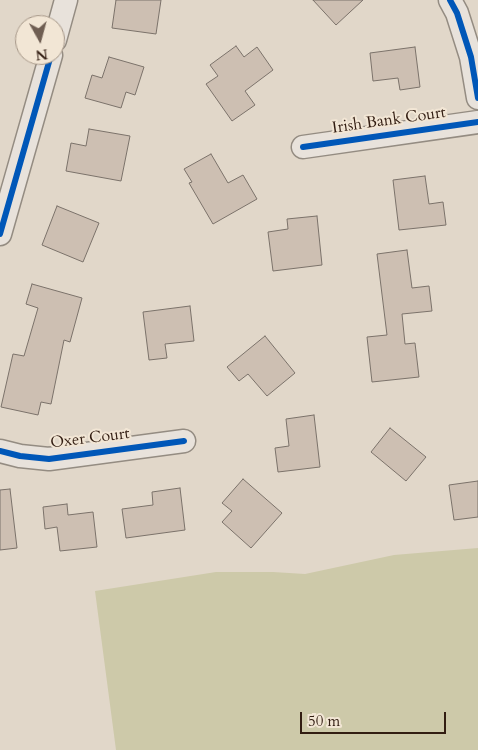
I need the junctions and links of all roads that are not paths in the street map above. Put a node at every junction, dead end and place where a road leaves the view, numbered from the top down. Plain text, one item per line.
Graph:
1 (66, 0) edge
2 (450, 0) edge
3 (62, 15) edge
4 (48, 65) edge
5 (478, 98) edge
6 (478, 122) edge
7 (304, 147) dead end
8 (0, 234) edge
9 (184, 441) dead end
10 (0, 451) edge

1 - 3 street
2 - 5 street
4 - 8 street
6 - 7 street, Irish Bank Court
9 - 10 street, Oxer Court

